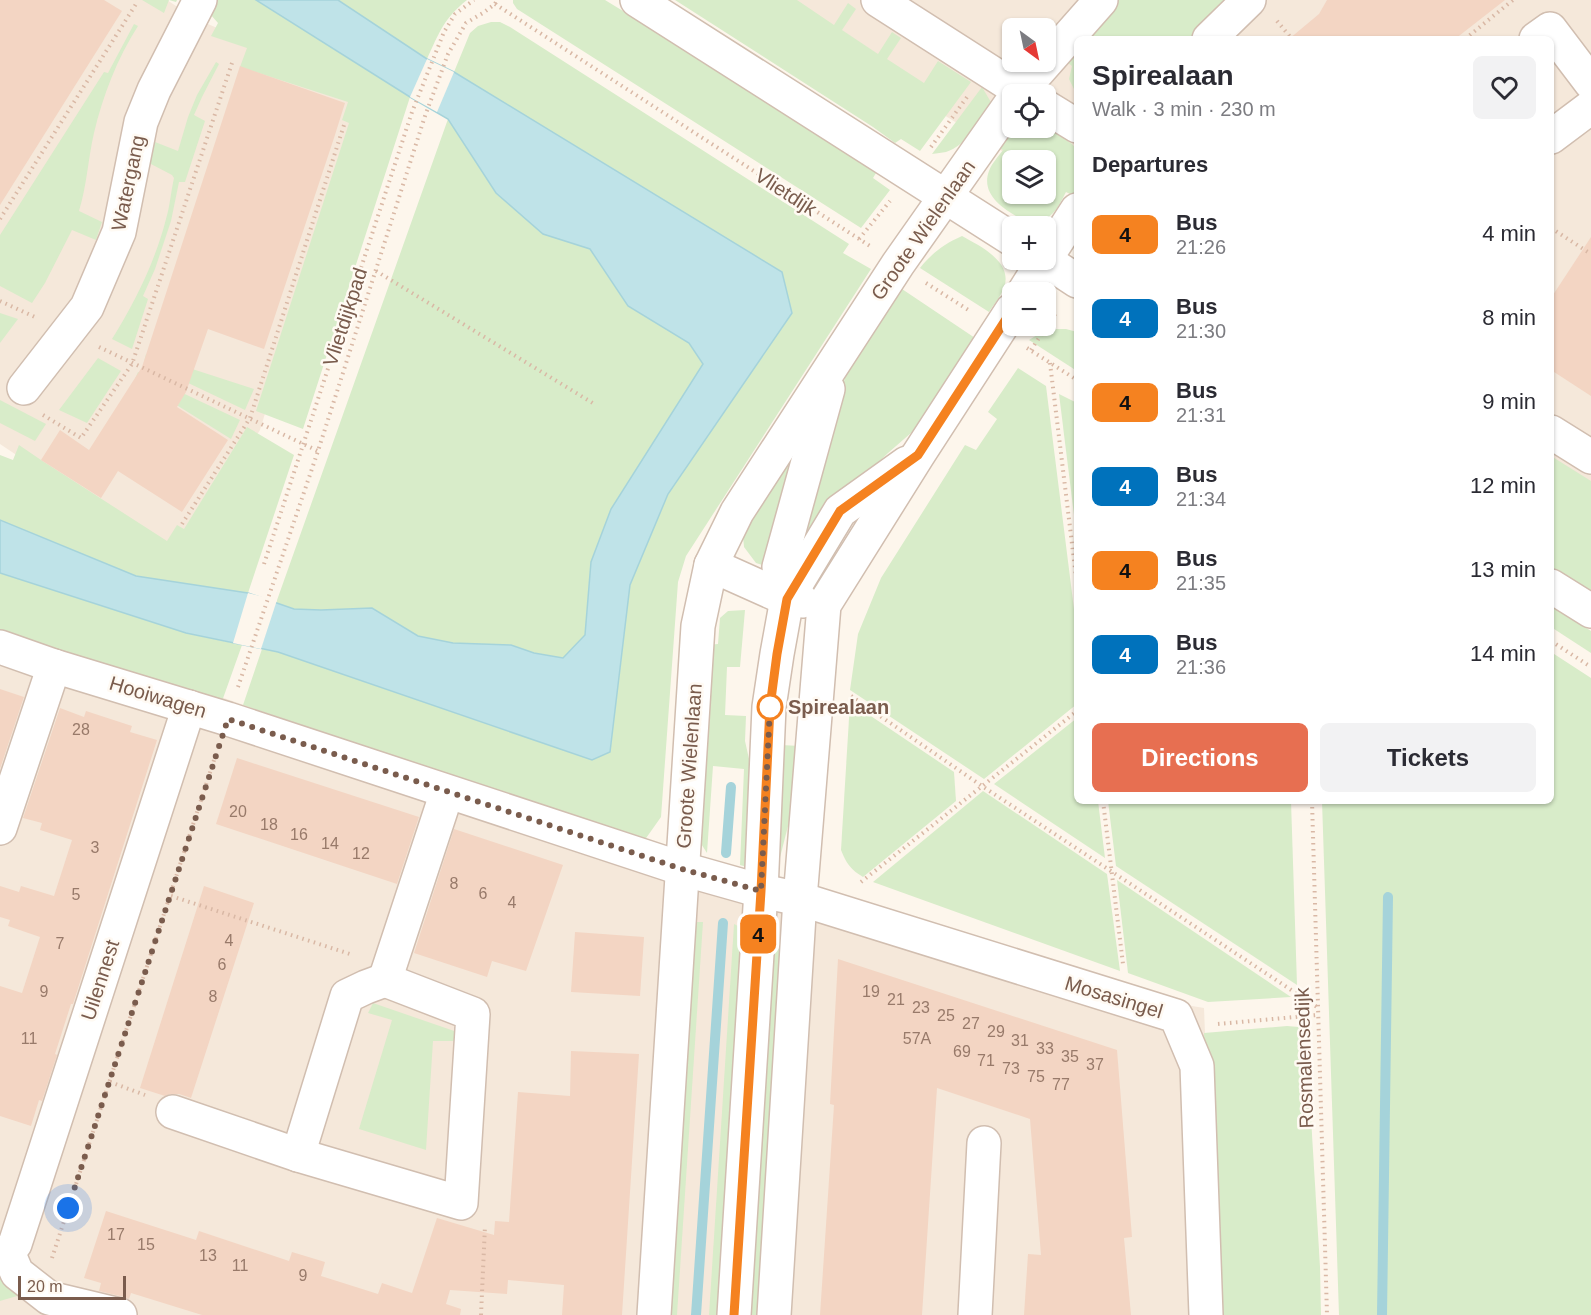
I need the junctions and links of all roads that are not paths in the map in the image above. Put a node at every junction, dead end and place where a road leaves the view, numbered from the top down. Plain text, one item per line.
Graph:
1 (200, 0) edge
2 (637, 0) edge
3 (878, 0) edge
4 (1101, 0) edge
5 (1249, 0) edge
6 (1212, 36) edge
7 (1540, 36) edge
8 (1591, 83) edge
9 (1003, 84) edge
10 (1035, 84) edge
11 (1591, 106) edge
12 (1056, 115) edge
13 (1074, 124) edge
14 (1002, 126) edge
15 (1554, 135) edge
16 (945, 197) junction
17 (1074, 215) edge
18 (1002, 233) edge
19 (1056, 242) edge
20 (1056, 266) edge
21 (1074, 278) edge
22 (1002, 326) edge
23 (836, 361) junction
24 (24, 388) road end
25 (1554, 434) edge
26 (918, 455) junction
27 (1591, 457) edge
28 (711, 565) junction
29 (1554, 588) edge
30 (787, 599) junction
31 (825, 605) junction
32 (1591, 611) edge
33 (0, 647) edge
34 (54, 666) junction
35 (189, 707) junction
36 (447, 792) junction
37 (0, 828) edge
38 (682, 869) junction
39 (761, 891) junction
40 (813, 904) junction
41 (376, 984) junction
42 (173, 1112) dead end
43 (984, 1143) dead end
44 (298, 1155) junction
45 (4, 1252) edge
46 (120, 1315) edge
47 (654, 1315) edge
48 (734, 1315) edge
49 (774, 1315) edge
50 (975, 1315) edge
51 (1206, 1315) edge

1 - 24 street, Watergang
2 - 16 street
3 - 9 street
4 - 10 street, Groote Wielenlaan
5 - 6 street
7 - 8 street
11 - 15 street
12 - 13 street
14 - 16 street, Groote Wielenlaan
16 - 18 street
16 - 23 street, Groote Wielenlaan
17 - 19 street
20 - 21 street
22 - 26 street, Groote Wielenlaan
23 - 28 street, Groote Wielenlaan
23 - 30 street, Groote Wielenlaan
25 - 27 street
26 - 30 street, Groote Wielenlaan
26 - 31 street, Groote Wielenlaan
28 - 30 street
28 - 38 street, Groote Wielenlaan
29 - 32 street
30 - 31 street
30 - 39 street, Groote Wielenlaan
31 - 40 street, Groote Wielenlaan
33 - 34 street, Hooiwagen
34 - 35 street, Hooiwagen
34 - 37 street
35 - 36 street, Hooiwagen
35 - 45 street, Uilennest
36 - 38 street, Hooiwagen
36 - 41 street
38 - 39 street, Hooiwagen
38 - 47 street, Groote Wielenlaan
39 - 40 street, Mosasingel
39 - 48 street, Groote Wielenlaan
40 - 49 street, Groote Wielenlaan
40 - 51 street, Mosasingel
41 - 44 street
41 - 44 street
42 - 44 street
43 - 50 street
45 - 46 street

